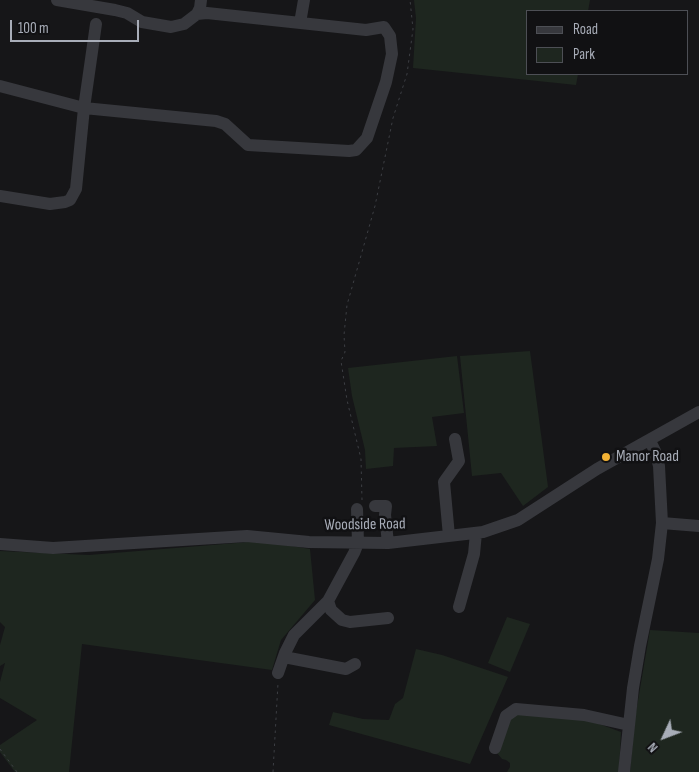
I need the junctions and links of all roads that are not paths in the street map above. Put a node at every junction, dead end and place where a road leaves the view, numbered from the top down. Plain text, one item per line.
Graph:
1 (57, 0) edge
2 (201, 0) edge
3 (304, 0) edge
4 (197, 14) junction
5 (300, 23) junction
6 (96, 24) dead end
7 (0, 86) edge
8 (84, 108) junction
9 (0, 196) edge
10 (699, 412) edge
11 (456, 439) dead end
12 (650, 441) junction
13 (662, 523) junction
14 (699, 526) edge
15 (476, 533) junction
16 (449, 536) junction
17 (358, 543) junction
18 (388, 543) junction
19 (0, 544) edge
20 (328, 601) junction
21 (459, 608) dead end
22 (388, 618) dead end
23 (284, 656) junction
24 (355, 664) dead end
25 (278, 674) road end
26 (629, 725) junction
27 (495, 748) dead end
28 (624, 772) edge

1 - 4 street
2 - 4 street
3 - 5 street
4 - 5 street
5 - 8 street
6 - 8 street
7 - 8 street
8 - 9 street
10 - 12 street, Woodside Road
11 - 16 street
12 - 13 street
12 - 15 street, Woodside Road
13 - 14 street
13 - 26 street
15 - 16 street, Woodside Road
15 - 21 street
16 - 18 street, Woodside Road
17 - 18 street, Woodside Road
17 - 18 street
17 - 19 street, Woodside Road
17 - 20 street
20 - 22 street
20 - 23 street
23 - 24 street
23 - 25 street
26 - 27 street
26 - 28 street

